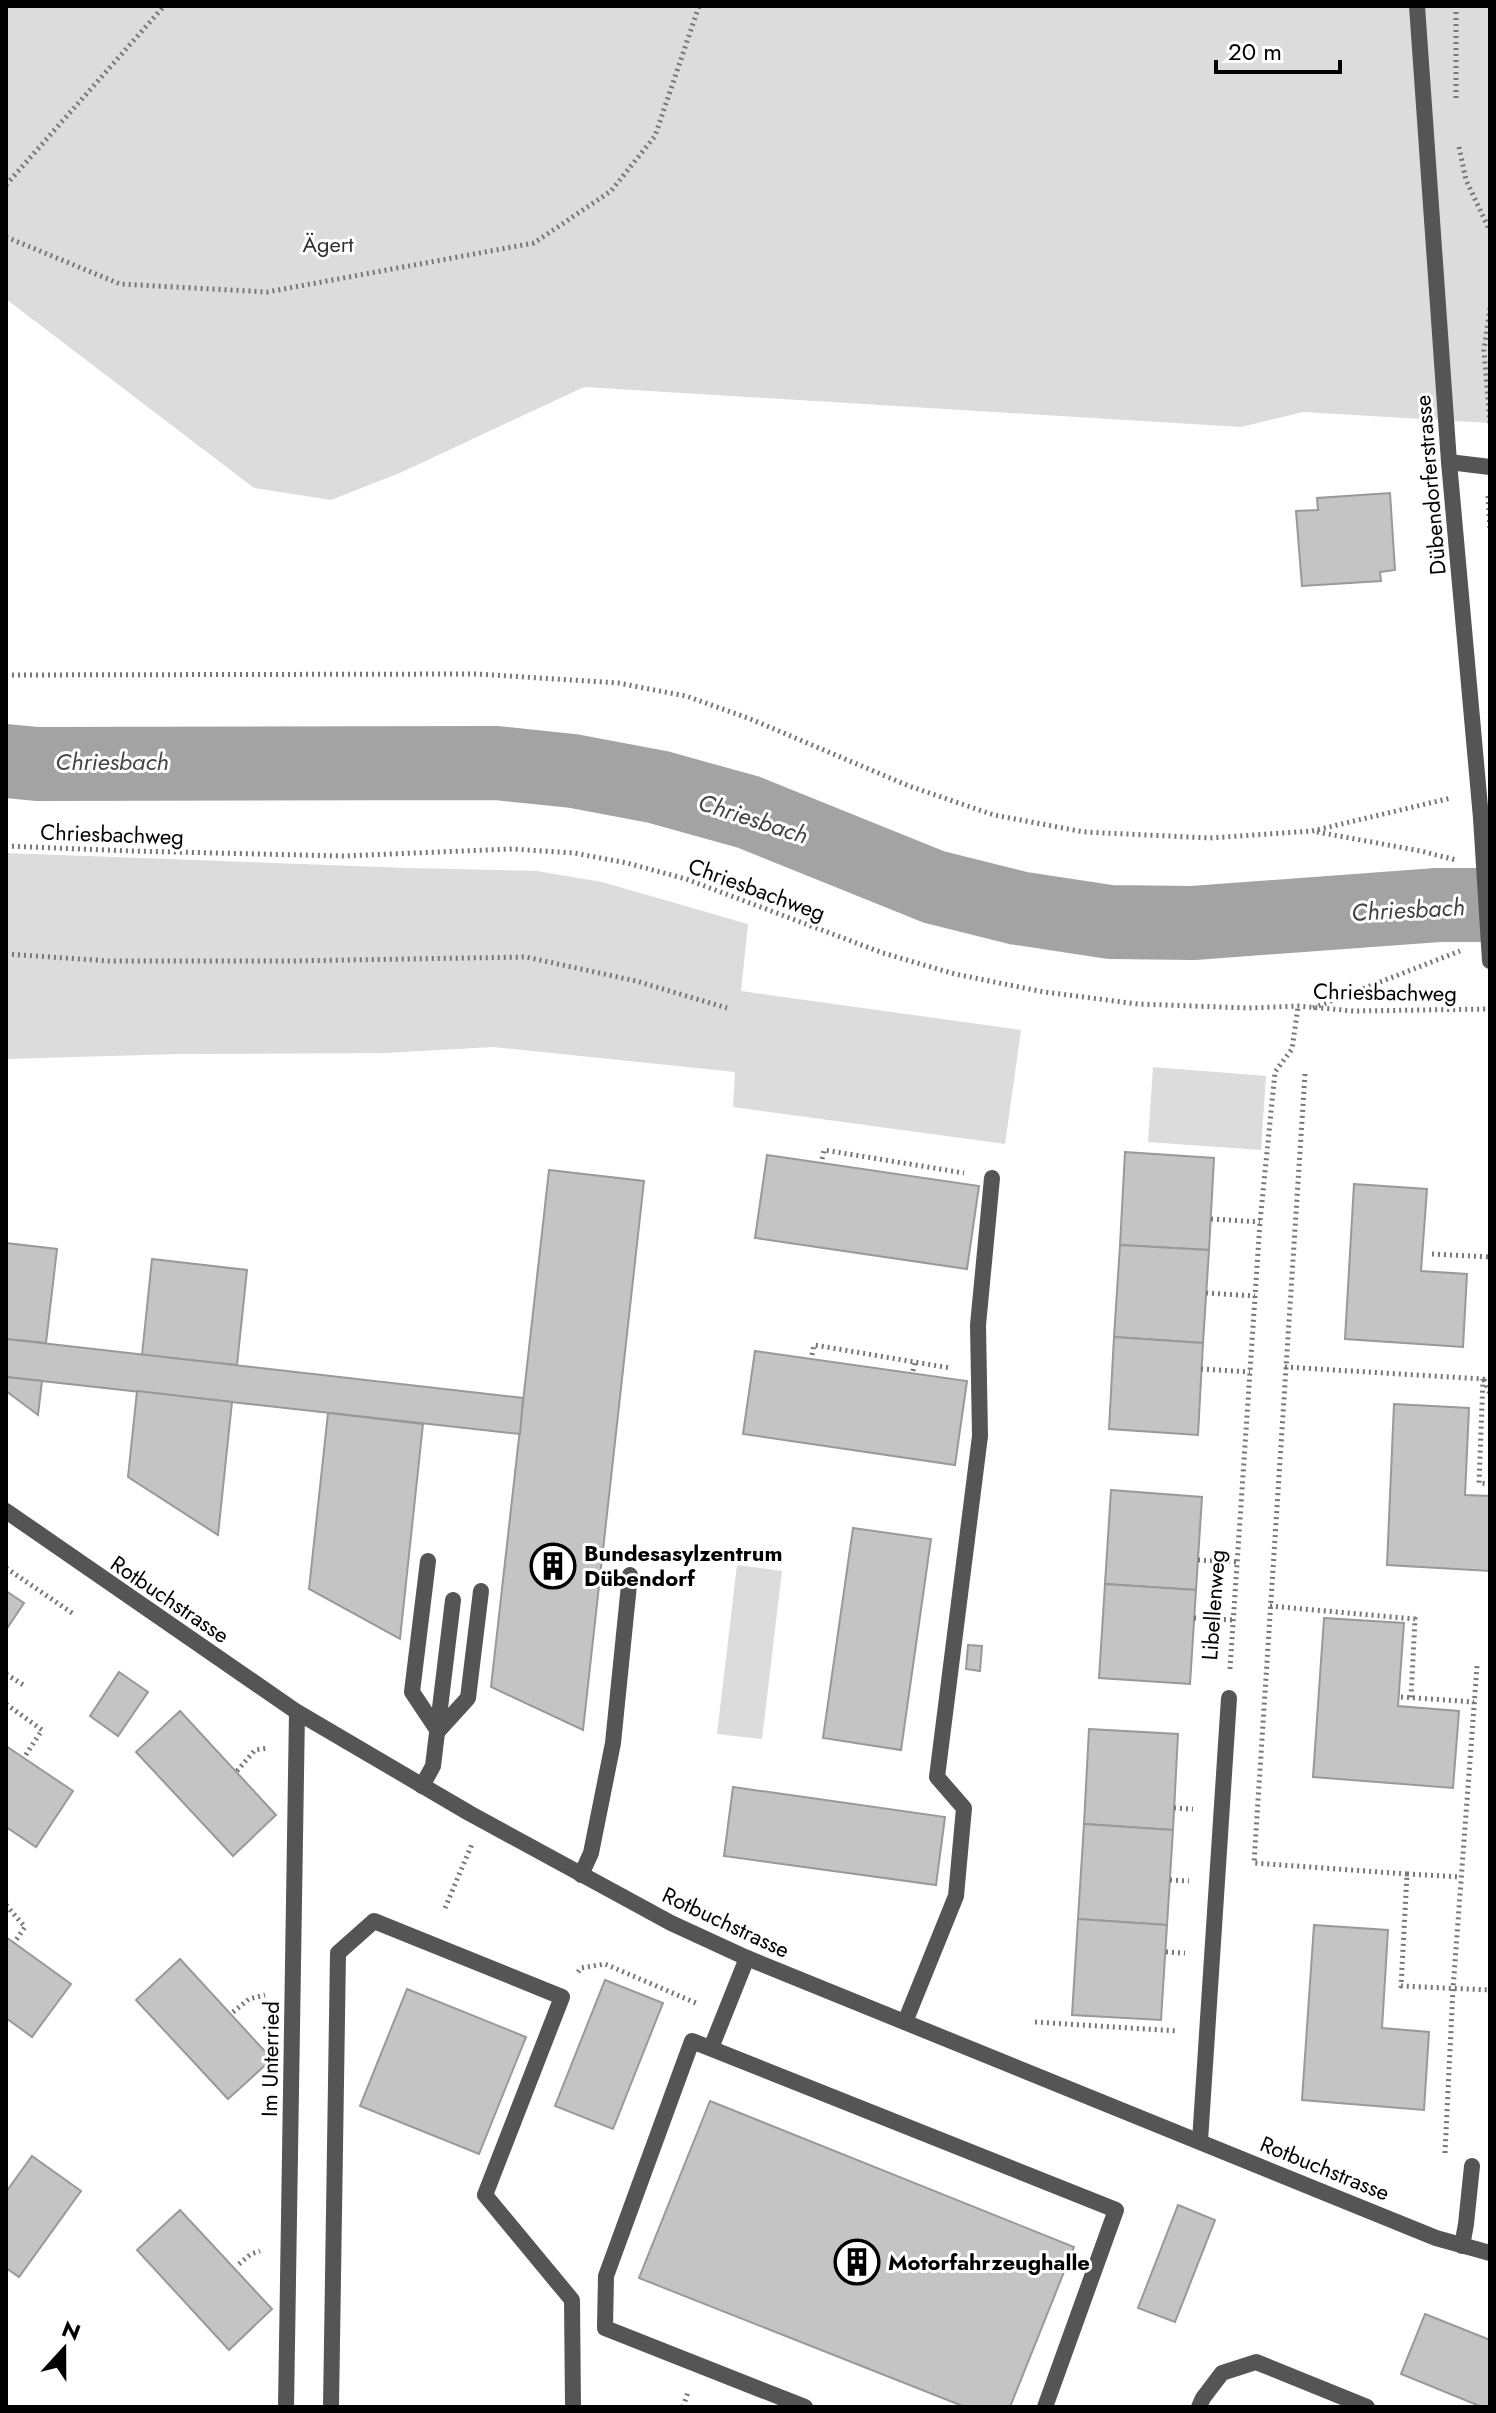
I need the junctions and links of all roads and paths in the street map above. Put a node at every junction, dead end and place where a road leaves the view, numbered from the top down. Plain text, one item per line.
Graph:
1 (164, 6) edge
2 (699, 6) edge
3 (1417, 6) edge
4 (1456, 6) edge
5 (1456, 101) dead end
6 (1459, 145) dead end
7 (6, 185) edge
8 (1490, 231) edge
9 (6, 237) edge
10 (1490, 308) edge
11 (1490, 423) edge
12 (1449, 462) junction
13 (1490, 467) edge
14 (6, 675) edge
15 (1479, 798) junction
16 (1312, 831) junction
17 (6, 846) edge
18 (1468, 859) dead end
19 (1474, 951) dead end
20 (6, 954) edge
21 (1490, 961) edge
22 (1298, 1006) junction
23 (727, 1008) dead end
24 (1312, 1008) junction
25 (1490, 1009) edge
26 (1305, 1074) dead end
27 (822, 1159) dead end
28 (925, 1167) junction
29 (924, 1174) dead end
30 (992, 1178) joint
31 (1211, 1219) dead end
32 (1260, 1222) junction
33 (1432, 1254) dead end
34 (1490, 1257) edge
35 (1206, 1293) dead end
36 (1255, 1296) junction
37 (812, 1355) dead end
38 (915, 1362) junction
39 (1285, 1367) junction
40 (1201, 1369) dead end
41 (913, 1371) dead end
42 (1250, 1372) junction
43 (979, 1373) junction
44 (1483, 1379) junction
45 (1490, 1394) edge
46 (1471, 1483) dead end
47 (1479, 1483) junction
48 (1490, 1484) edge
49 (6, 1511) edge
50 (1198, 1560) dead end
51 (428, 1561) dead end
52 (1238, 1562) junction
53 (6, 1568) edge
54 (630, 1575) dead end
55 (481, 1591) dead end
56 (453, 1600) dead end
57 (1270, 1606) junction
58 (75, 1615) dead end
59 (1194, 1618) dead end
60 (1234, 1620) junction
61 (1477, 1666) dead end
62 (6, 1674) edge
63 (25, 1686) dead end
64 (1401, 1697) dead end
65 (1229, 1698) joint
66 (1411, 1698) junction
67 (1474, 1702) junction
68 (6, 1704) edge
69 (297, 1712) junction
70 (438, 1731) junction
71 (25, 1756) dead end
72 (422, 1786) junction
73 (473, 1844) dead end
74 (1407, 1874) junction
75 (581, 1875) junction
76 (1461, 1877) junction
77 (6, 1905) edge
78 (445, 1908) dead end
79 (14, 1943) dead end
80 (747, 1958) junction
81 (1453, 1989) junction
82 (1490, 1990) edge
83 (562, 1997) junction
84 (905, 2022) junction
85 (1035, 2022) dead end
86 (1207, 2033) junction
87 (692, 2041) junction
88 (711, 2048) junction
89 (1200, 2141) junction
90 (1445, 2156) dead end
91 (1472, 2166) dead end
92 (1462, 2246) junction
93 (1490, 2253) edge
94 (286, 2407) edge
95 (331, 2407) edge
96 (573, 2407) edge
97 (805, 2407) edge
98 (1045, 2407) edge
99 (1199, 2407) edge
100 (1367, 2407) edge

1 - 7 path
2 - 9 path
3 - 12 street, Dübendorferstrasse
4 - 5 path
6 - 8 path
10 - 11 path
12 - 13 street
12 - 15 street, Dübendorferstrasse
14 - 16 path
15 - 16 path
15 - 21 street, Dübendorferstrasse, bridge
16 - 18 path
17 - 22 path, Chriesbachweg
19 - 24 path
20 - 23 path
22 - 24 path, Chriesbachweg
22 - 32 path, Libellenweg
24 - 25 path, Chriesbachweg
26 - 39 path
27 - 28 path
28 - 29 path
28 - 30 path
30 - 43 street
31 - 32 path
32 - 36 path, Libellenweg
33 - 34 path
35 - 36 path
36 - 42 path, Libellenweg
37 - 38 path
38 - 41 path
38 - 43 path
39 - 44 path
39 - 57 path
40 - 42 path
42 - 52 path, Libellenweg
43 - 84 street
44 - 45 path
44 - 47 path
46 - 47 path
47 - 48 path
49 - 69 street, Rotbuchstrasse
50 - 52 path
51 - 70 street
52 - 60 path, Libellenweg
53 - 58 path
54 - 75 street
55 - 70 street
56 - 70 street
57 - 66 path
57 - 74 path
59 - 60 path
60 - 65 path, Libellenweg
61 - 67 path
62 - 63 path
64 - 66 path
65 - 86 street
66 - 67 path
67 - 76 path
68 - 71 path
69 - 72 street, Rotbuchstrasse
69 - 94 street, Im Unterried
70 - 72 street
72 - 75 street, Rotbuchstrasse
73 - 78 path
74 - 76 path
74 - 81 path
75 - 80 street, Rotbuchstrasse
76 - 81 path
77 - 79 path
80 - 84 street, Rotbuchstrasse
80 - 88 street
81 - 82 path
81 - 90 path
83 - 87 path
83 - 95 street
83 - 96 street
84 - 89 street, Rotbuchstrasse
85 - 86 path
86 - 89 street
87 - 88 street
87 - 97 street
88 - 98 street
89 - 92 street, Rotbuchstrasse
91 - 92 street
92 - 93 street, Rotbuchstrasse
99 - 100 street

